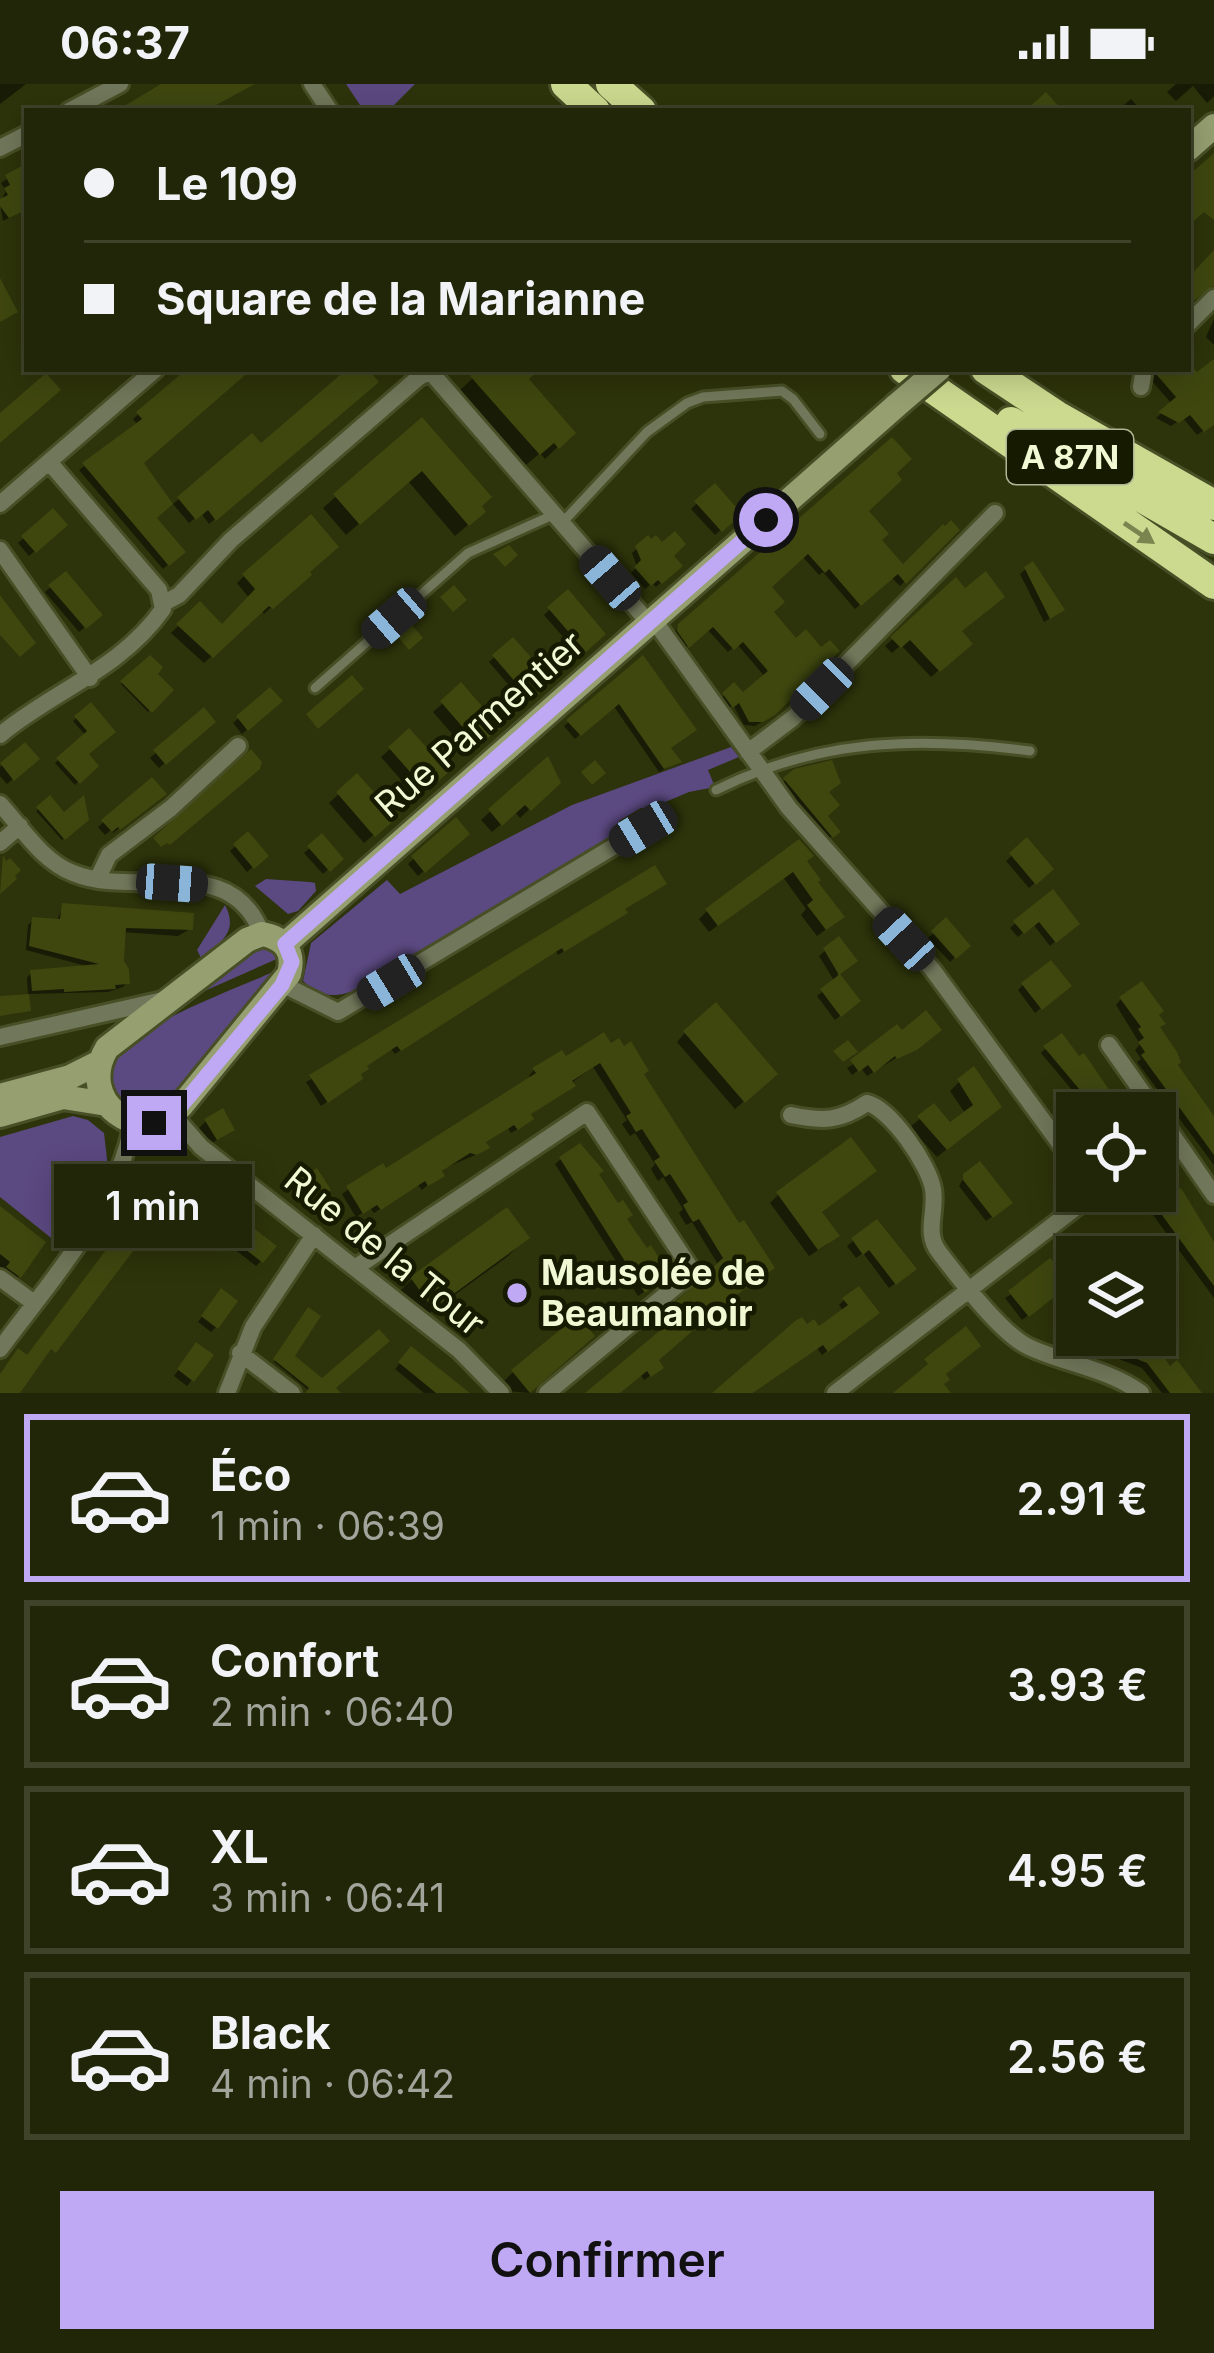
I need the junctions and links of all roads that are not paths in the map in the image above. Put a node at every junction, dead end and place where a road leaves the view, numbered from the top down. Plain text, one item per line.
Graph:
1 (120, 84) edge
2 (566, 84) edge
3 (611, 84) edge
4 (75, 108) edge
5 (592, 108) edge
6 (638, 108) edge
7 (1214, 126) edge
8 (1191, 146) edge
9 (1214, 298) edge
10 (1191, 321) edge
11 (153, 372) edge
12 (428, 372) edge
13 (432, 372) edge
14 (909, 372) edge
15 (932, 372) edge
16 (939, 372) edge
17 (991, 372) edge
18 (1017, 372) edge
19 (820, 434) dead end
20 (50, 463) junction
21 (1214, 480) edge
22 (0, 504) edge
23 (1214, 505) edge
24 (995, 513) dead end
25 (558, 518) junction
26 (1214, 538) edge
27 (0, 550) edge
28 (1214, 584) edge
29 (164, 603) junction
30 (651, 621) junction
31 (90, 678) junction
32 (315, 688) dead end
33 (0, 735) edge
34 (238, 746) dead end
35 (1030, 751) dead end
36 (748, 752) junction
37 (761, 770) junction
38 (716, 790) dead end
39 (0, 804) edge
40 (20, 826) junction
41 (643, 829) dead end
42 (0, 843) edge
43 (98, 878) junction
44 (274, 939) junction
45 (282, 985) junction
46 (170, 998) junction
47 (0, 1037) edge
48 (1108, 1046) dead end
49 (100, 1062) junction
50 (1136, 1092) edge
51 (0, 1096) edge
52 (107, 1104) junction
53 (0, 1115) edge
54 (173, 1115) junction
55 (791, 1115) dead end
56 (133, 1122) junction
57 (1056, 1138) edge
58 (1176, 1151) edge
59 (1214, 1195) edge
60 (1070, 1212) edge
61 (314, 1235) junction
62 (355, 1268) junction
63 (6, 1283) edge
64 (970, 1287) junction
65 (34, 1304) junction
66 (0, 1349) edge
67 (240, 1353) junction
68 (1116, 1387) edge
69 (227, 1393) edge
70 (292, 1393) edge
71 (500, 1393) edge
72 (547, 1393) edge
73 (835, 1393) edge
74 (1141, 1393) edge

1 - 4 street
2 - 5 highway
3 - 6 highway
7 - 8 street
9 - 10 street
11 - 20 street
12 - 29 street
13 - 25 street
14 -> 28 highway
15 - 30 street, Rue Parmentier, bridge
16 - 26 highway, A 87N
17 - 23 highway, A 87N
18 - 21 highway
19 - 25 lane
20 - 22 street
20 - 29 street
24 - 36 street
25 - 30 street
25 - 32 lane
27 - 31 street
29 - 31 street
30 - 36 street
30 - 44 street, Rue Parmentier
31 - 33 street
34 - 43 street
35 - 37 lane
36 - 37 street
37 - 38 lane
37 - 57 street
39 - 40 street
40 - 42 street
40 - 43 street
41 - 45 street
43 - 44 street
44 - 45 street
44 - 46 street, Rue Parmentier
45 - 54 street
46 - 47 street
46 - 49 street, Rue Parmentier
48 - 50 street
49 - 51 street
49 - 52 street
52 - 53 street
52 - 56 street
54 - 56 street
54 - 61 street, Rue de la Tour
55 - 64 street
56 - 65 street
58 - 59 street
60 - 64 street
61 - 62 street, Rue de la Tour
61 - 67 street
62 - 71 street, Rue de la Tour
62 - 72 street
63 - 65 street
64 - 68 street
64 - 73 street
65 - 66 street
67 - 69 street
67 - 70 street
68 - 74 street

